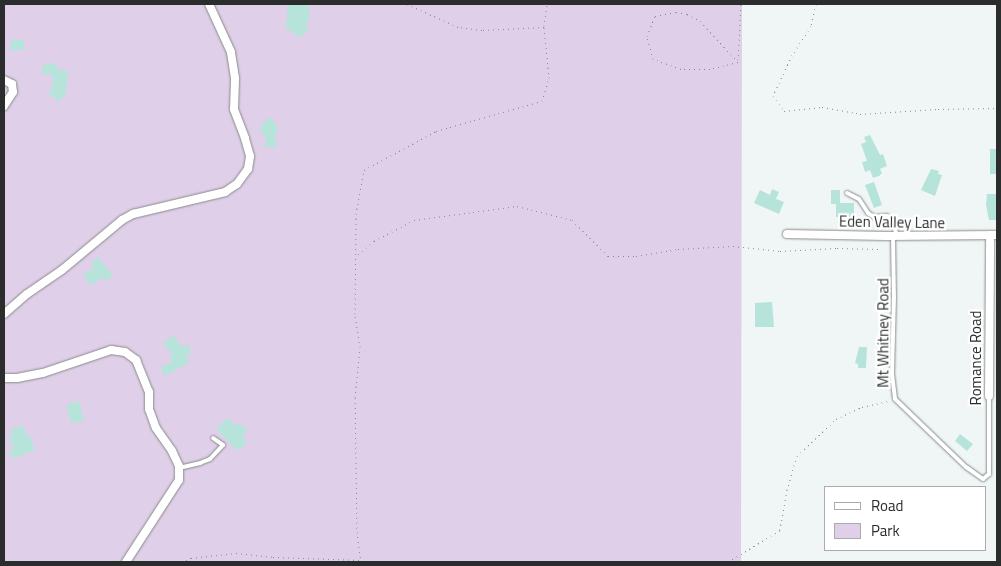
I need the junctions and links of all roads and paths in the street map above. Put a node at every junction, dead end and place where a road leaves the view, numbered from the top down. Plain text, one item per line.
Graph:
1 (209, 4) edge
2 (407, 4) edge
3 (547, 4) edge
4 (741, 4) edge
5 (816, 4) edge
6 (544, 27) junction
7 (738, 62) junction
8 (4, 80) edge
9 (4, 106) edge
10 (997, 108) edge
11 (847, 193) dead end
12 (787, 234) dead end
13 (994, 235) edge
14 (895, 236) junction
15 (879, 249) dead end
16 (357, 254) junction
17 (4, 314) edge
18 (994, 330) edge
19 (4, 378) edge
20 (989, 396) joint
21 (895, 399) junction
22 (213, 438) dead end
23 (179, 468) junction
24 (983, 479) joint
25 (361, 561) edge
26 (126, 562) edge
27 (181, 562) edge
28 (728, 562) edge

1 - 17 street
2 - 6 path
3 - 6 path
4 - 7 path
5 - 10 path
6 - 16 path
7 - 7 path
8 - 9 street
11 - 14 lane
12 - 14 street, Eden Valley Lane
13 - 14 street, Eden Valley Lane
13 - 18 street, Romance Road
14 - 21 lane, Mt Whitney Road
15 - 16 path
16 - 25 path
18 - 20 street, Romance Road
19 - 23 street
20 - 24 lane, Romance Road
21 - 24 lane, Mt Whitney Road
21 - 28 path
22 - 23 lane
23 - 26 street
25 - 27 path

